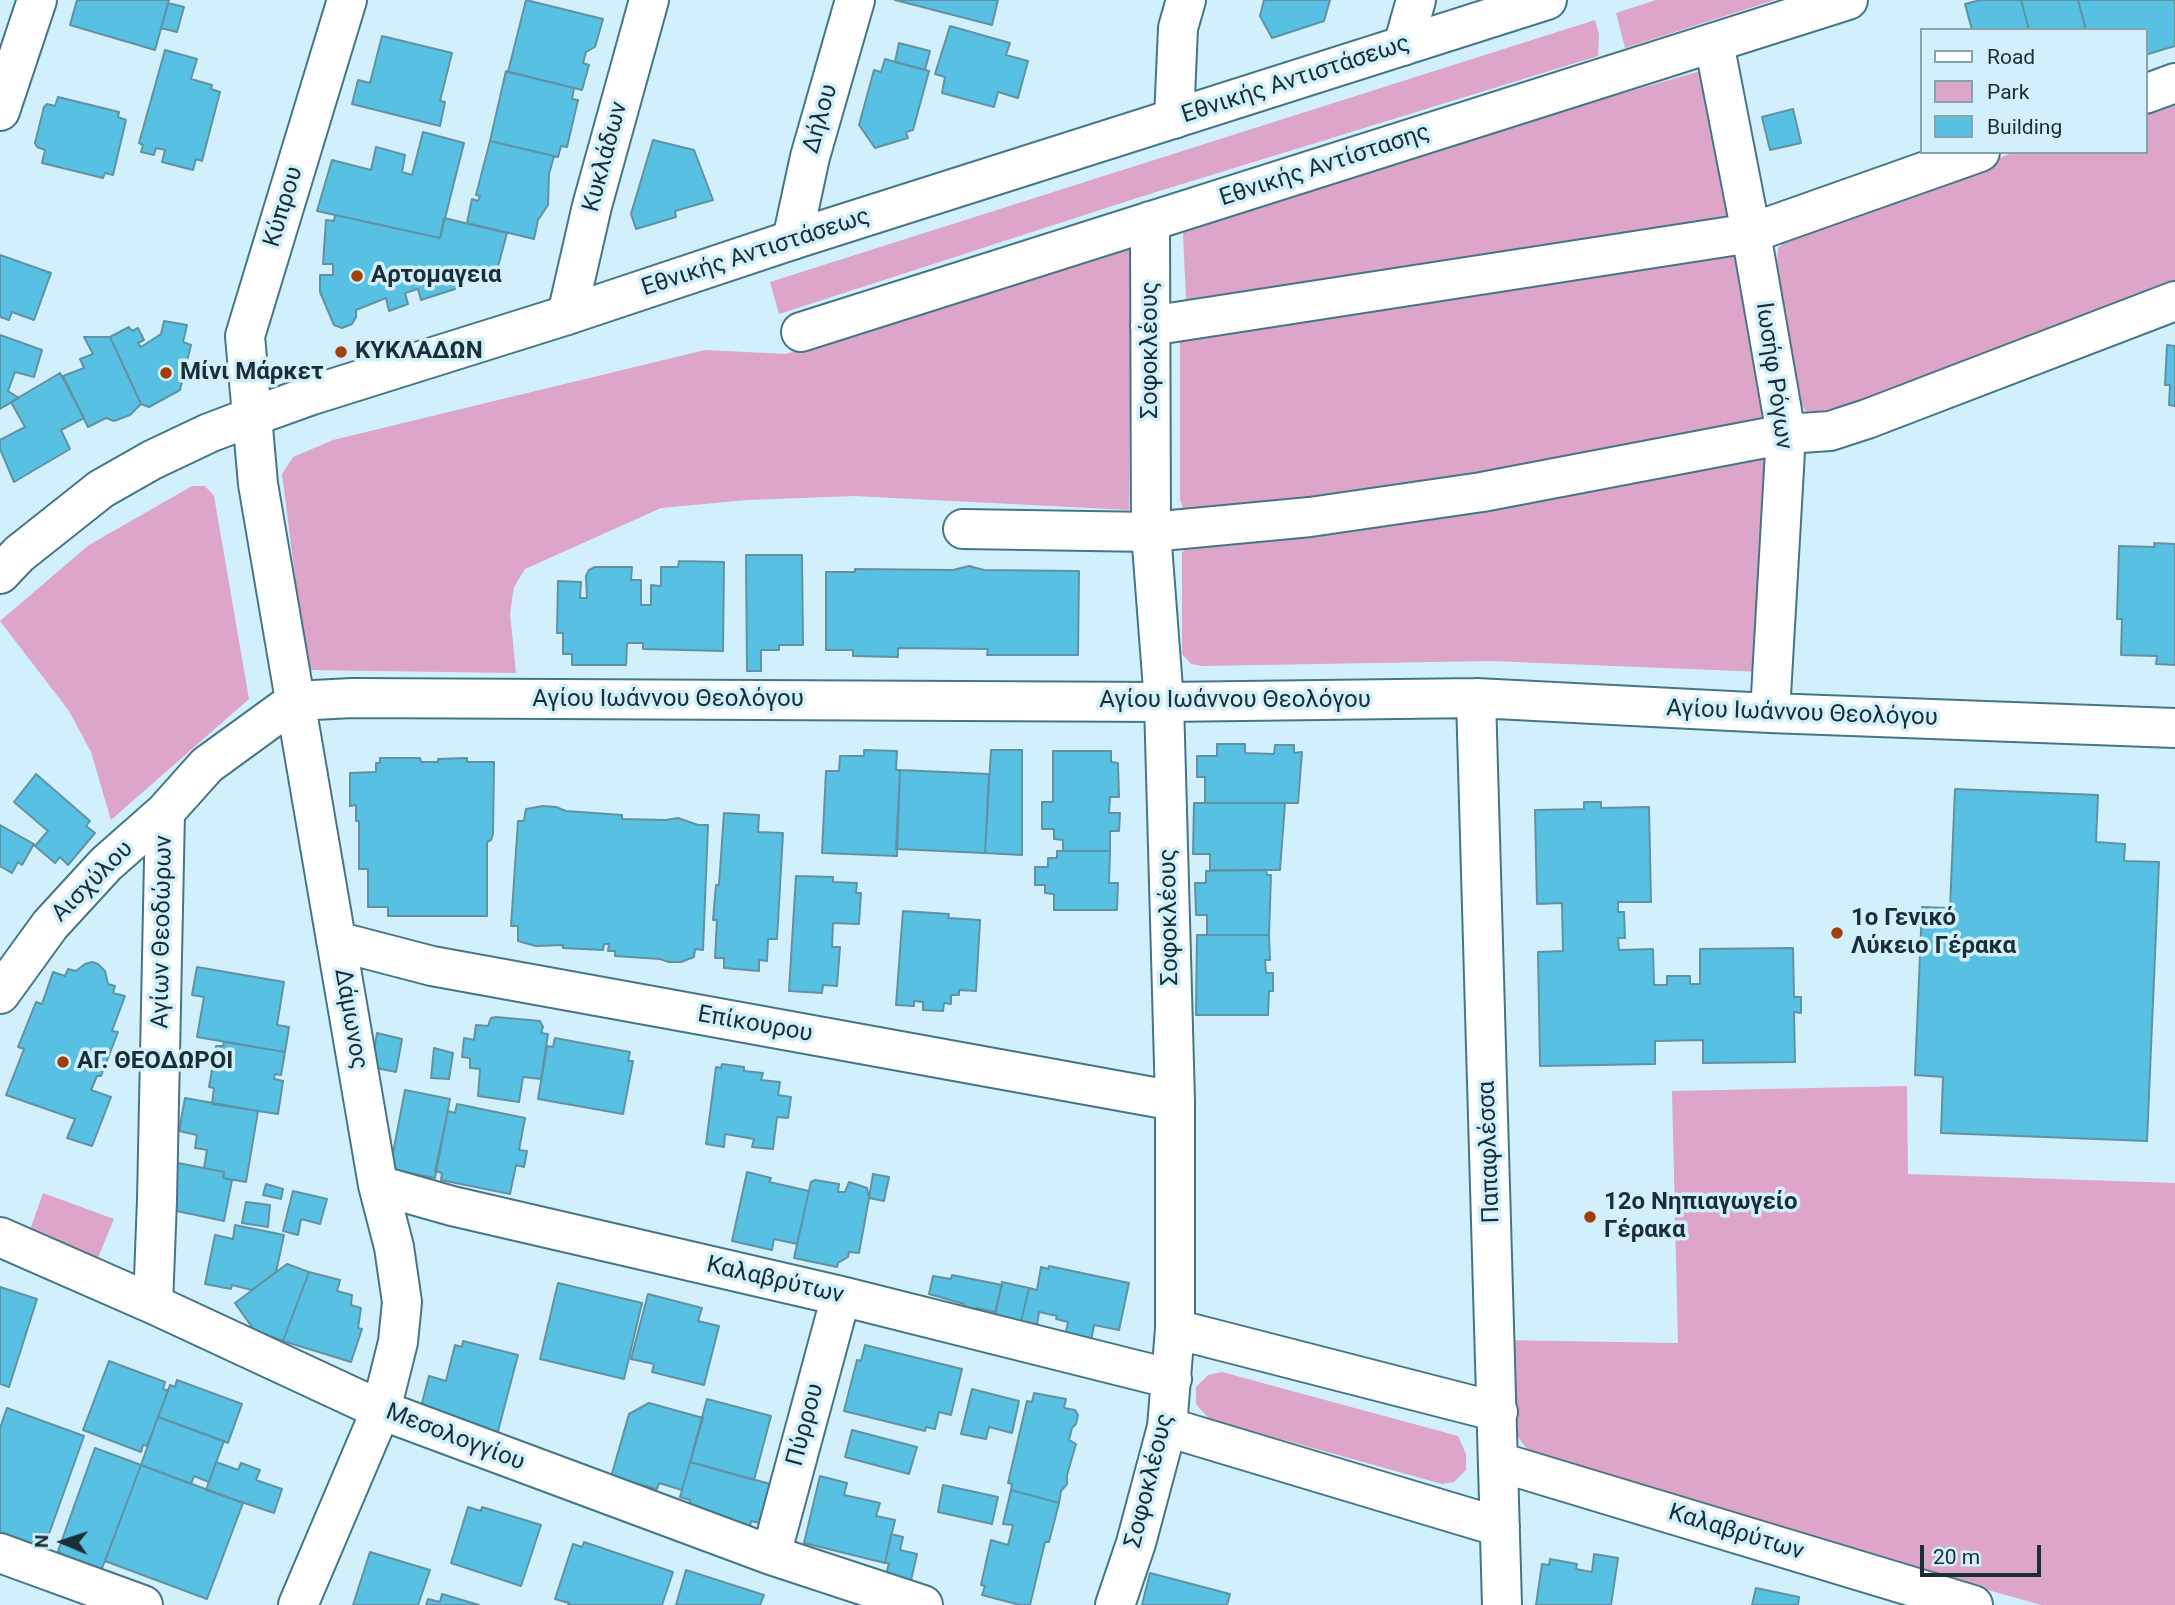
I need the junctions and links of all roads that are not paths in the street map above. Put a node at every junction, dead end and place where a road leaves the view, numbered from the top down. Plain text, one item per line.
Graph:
1 (37, 0) edge
2 (347, 0) edge
3 (649, 0) edge
4 (855, 0) edge
5 (1185, 0) edge
6 (1416, 0) edge
7 (1546, 0) edge
8 (1848, 0) edge
9 (1714, 43) junction
10 (1403, 46) junction
11 (2175, 83) edge
12 (2147, 93) edge
13 (0, 111) edge
14 (1174, 119) junction
15 (1974, 154) edge
16 (1150, 221) junction
17 (1751, 233) junction
18 (792, 240) junction
19 (2175, 301) edge
20 (567, 315) junction
21 (1150, 326) junction
22 (801, 332) dead end
23 (251, 417) junction
24 (1786, 435) junction
25 (963, 529) dead end
26 (1151, 532) junction
27 (0, 574) edge
28 (1476, 698) junction
29 (295, 701) junction
30 (1164, 702) junction
31 (1770, 713) junction
32 (2175, 729) edge
33 (165, 813) junction
34 (336, 941) junction
35 (0, 994) edge
36 (1175, 1101) junction
37 (378, 1185) junction
38 (0, 1237) edge
39 (841, 1296) junction
40 (153, 1304) junction
41 (1175, 1329) junction
42 (1172, 1379) junction
43 (381, 1410) junction
44 (1498, 1412) junction
45 (1167, 1427) junction
46 (1499, 1462) junction
47 (1500, 1527) junction
48 (0, 1553) edge
49 (771, 1555) junction
50 (143, 1605) edge
51 (298, 1605) edge
52 (923, 1605) edge
53 (1115, 1605) edge
54 (1502, 1605) edge
55 (1973, 1605) edge

1 - 13 street
2 - 23 street, Κύπρου
3 - 20 street, Κυκλάδων
4 - 18 street, Δήλου
5 - 14 street
6 - 10 street
7 - 10 street, Εθνικής Αντιστάσεως
8 - 9 street, Εθνικής Αντίστασης
9 - 16 street, Εθνικής Αντίστασης
9 - 17 street, Ιωσήφ Ρόγων
10 - 14 street, Εθνικής Αντιστάσεως
11 - 12 street
14 - 18 street, Εθνικής Αντιστάσεως
15 - 17 street
16 - 21 street, Σοφοκλέους
16 - 22 street, Εθνικής Αντίστασης
17 - 21 street
17 - 24 street, Ιωσήφ Ρόγων
18 - 20 street, Εθνικής Αντιστάσεως
19 - 24 street
20 - 23 street, Εθνικής Αντιστάσεως
21 - 26 street, Σοφοκλέους
23 - 27 street, Εθνικής Αντιστάσεως
23 - 29 street, Δάμωνος
24 - 26 street
24 - 31 street, Ιωσήφ Ρόγων
25 - 26 street
26 - 30 street, Σοφοκλέους
28 - 30 street, Αγίου Ιωάννου Θεολόγου
28 - 31 street, Αγίου Ιωάννου Θεολόγου
28 - 44 street, Παπαφλέσσα
29 - 30 street, Αγίου Ιωάννου Θεολόγου
29 - 33 street, Αισχύλου
29 - 34 street, Δάμωνος
30 - 36 street, Σοφοκλέους
31 - 32 street, Αγίου Ιωάννου Θεολόγου
33 - 35 street, Αισχύλου
33 - 40 street, Αγίων Θεοδώρων
34 - 36 street, Επίκουρου
34 - 37 street, Δάμωνος
36 - 41 street, Σοφοκλέους
37 - 39 street, Καλαβρύτων
37 - 43 street, Δάμωνος
38 - 40 street, Μεσολογγίου
39 - 42 street, Καλαβρύτων
39 - 49 street, Πύρρου
40 - 43 street, Μεσολογγίου
41 - 42 street, Σοφοκλέους
41 - 44 street
42 - 45 street, Σοφοκλέους
43 - 49 street, Μεσολογγίου
43 - 51 street, Δάμωνος
44 - 46 street, Παπαφλέσσα
45 - 47 street
45 - 53 street, Σοφοκλέους
46 - 47 street, Παπαφλέσσα
46 - 55 street, Καλαβρύτων
47 - 54 street, Παπαφλέσσα
48 - 50 street
49 - 52 street, Μεσολογγίου

